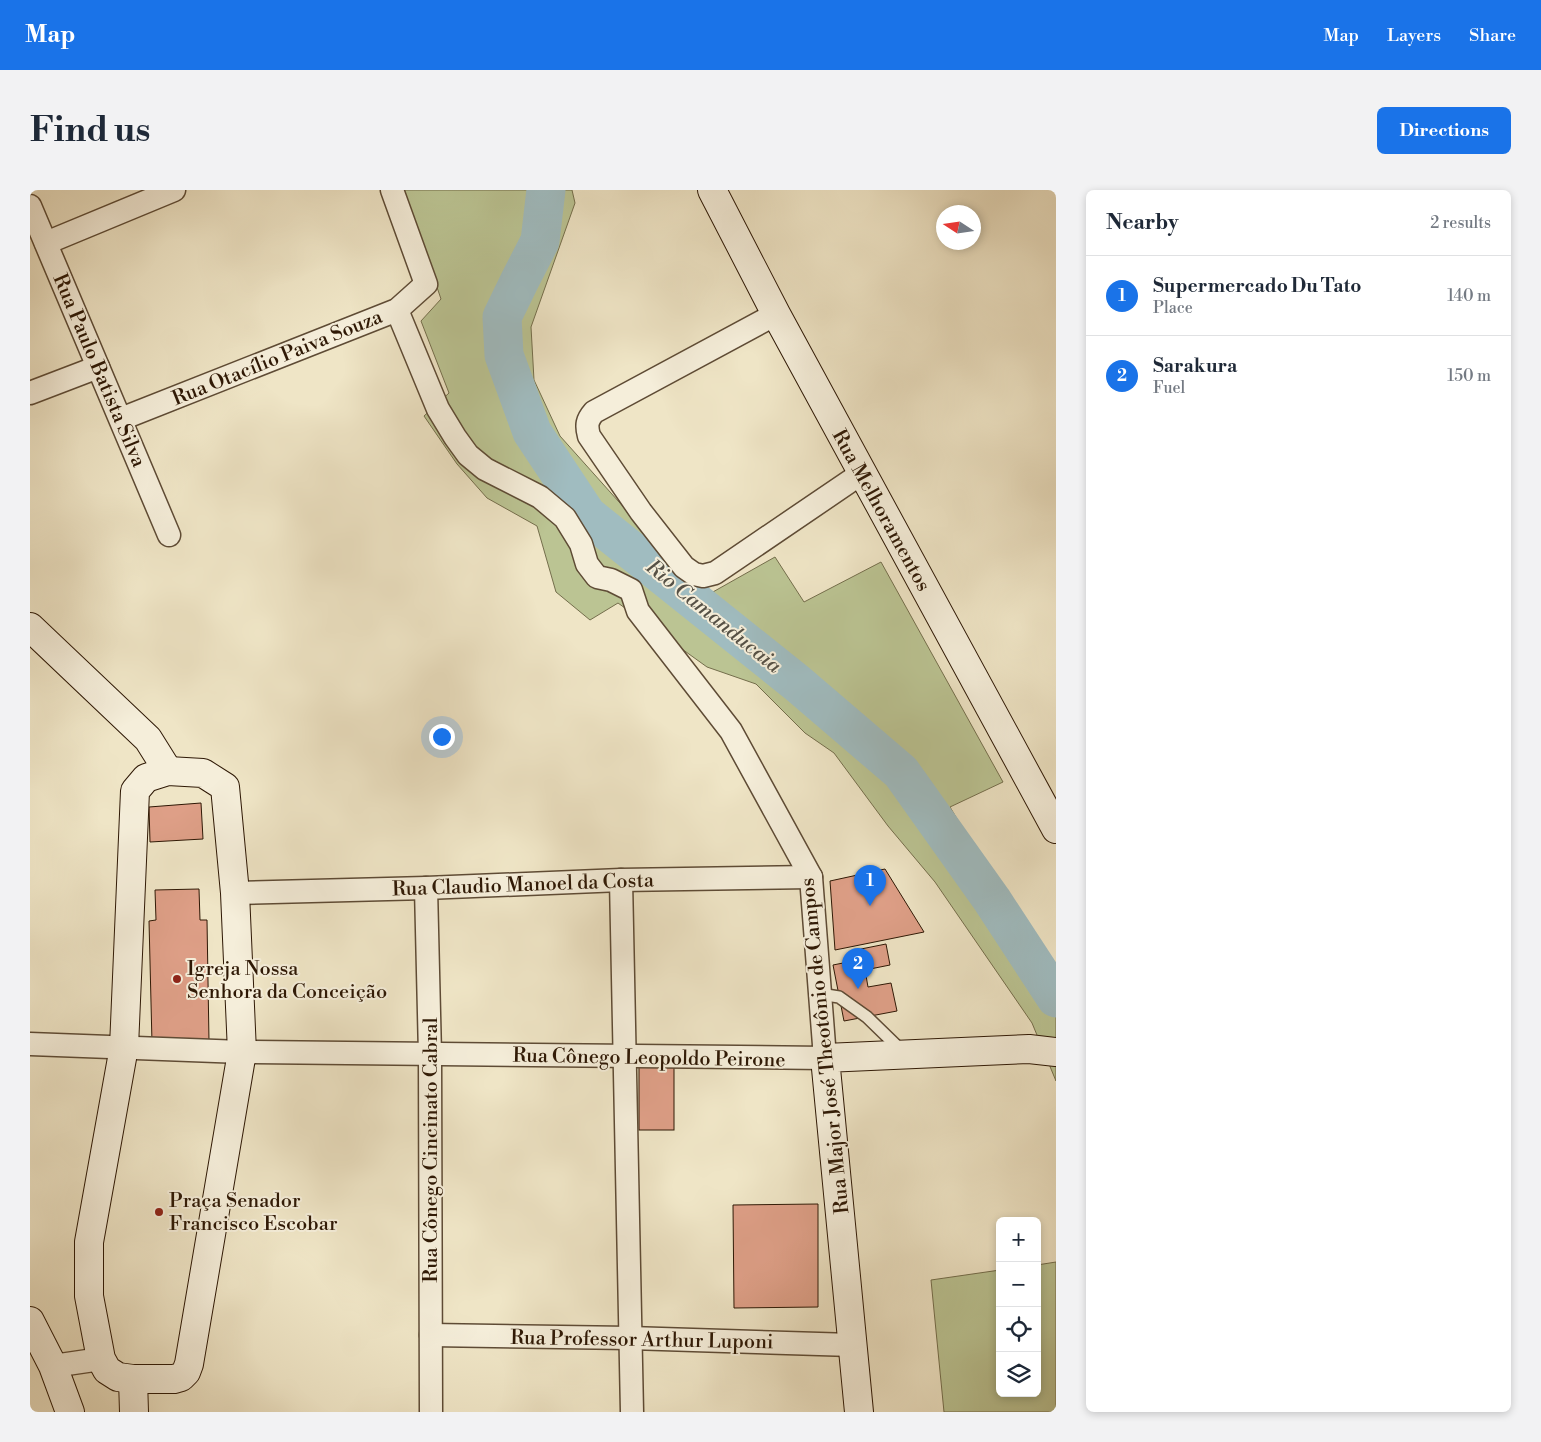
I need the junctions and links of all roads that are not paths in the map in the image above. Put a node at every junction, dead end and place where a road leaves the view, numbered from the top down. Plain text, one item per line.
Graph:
1 (174, 190) edge
2 (392, 190) edge
3 (712, 190) edge
4 (30, 206) edge
5 (46, 243) junction
6 (397, 310) junction
7 (776, 314) junction
8 (98, 367) junction
9 (30, 393) edge
10 (121, 419) junction
11 (862, 474) junction
12 (169, 535) dead end
13 (30, 626) edge
14 (168, 771) junction
15 (1056, 829) edge
16 (810, 876) junction
17 (621, 880) junction
18 (426, 888) junction
19 (235, 893) junction
20 (820, 994) junction
21 (30, 1044) edge
22 (124, 1047) junction
23 (242, 1052) junction
24 (1056, 1052) edge
25 (430, 1054) junction
26 (906, 1054) junction
27 (624, 1056) junction
28 (825, 1058) junction
29 (30, 1321) edge
30 (431, 1335) junction
31 (630, 1338) junction
32 (852, 1345) junction
33 (101, 1359) junction
34 (53, 1366) junction
35 (133, 1379) junction
36 (70, 1412) edge
37 (134, 1412) edge
38 (431, 1412) edge
39 (632, 1412) edge
40 (859, 1412) edge

1 - 5 street
2 - 6 street, Rua Otacílio Paiva Souza
3 - 7 street, Rua Melhoramentos
4 - 5 street, Rua Paulo Batista Silva
5 - 8 street, Rua Paulo Batista Silva
6 - 10 street, Rua Otacílio Paiva Souza
6 - 16 street, Rua Major José Theotônio de Campos
7 - 11 street, Rua Melhoramentos
7 - 11 street
8 - 9 street
8 - 10 street, Rua Paulo Batista Silva
10 - 12 street, Rua Paulo Batista Silva
11 - 15 street, Rua Melhoramentos
13 - 14 street
14 - 19 street
14 - 22 street
16 - 17 street, Rua Claudio Manoel da Costa
16 - 20 street, Rua Major José Theotônio de Campos
17 - 18 street, Rua Claudio Manoel da Costa
17 - 27 street
18 - 19 street, Rua Claudio Manoel da Costa
18 - 25 street, Rua Cônego Cincinato Cabral
19 - 23 street
20 - 26 lane
20 - 28 street, Rua Major José Theotônio de Campos
21 - 22 street, Rua Cônego Leopoldo Peirone
22 - 23 street, Rua Cônego Leopoldo Peirone
22 - 33 street
23 - 25 street, Rua Cônego Leopoldo Peirone
23 - 35 street
24 - 26 street, Rua Cônego Leopoldo Peirone
25 - 27 street, Rua Cônego Leopoldo Peirone
25 - 30 street, Rua Cônego Cincinato Cabral
26 - 28 street, Rua Cônego Leopoldo Peirone
27 - 28 street, Rua Cônego Leopoldo Peirone
27 - 31 street
28 - 32 street, Rua Major José Theotônio de Campos
29 - 34 street
30 - 31 street, Rua Professor Arthur Luponi
30 - 38 street, Rua Cônego Cincinato Cabral
31 - 32 street, Rua Professor Arthur Luponi
31 - 39 street
32 - 40 street, Rua Major José Theotônio de Campos
33 - 34 street
33 - 35 street
34 - 36 street
35 - 37 street

